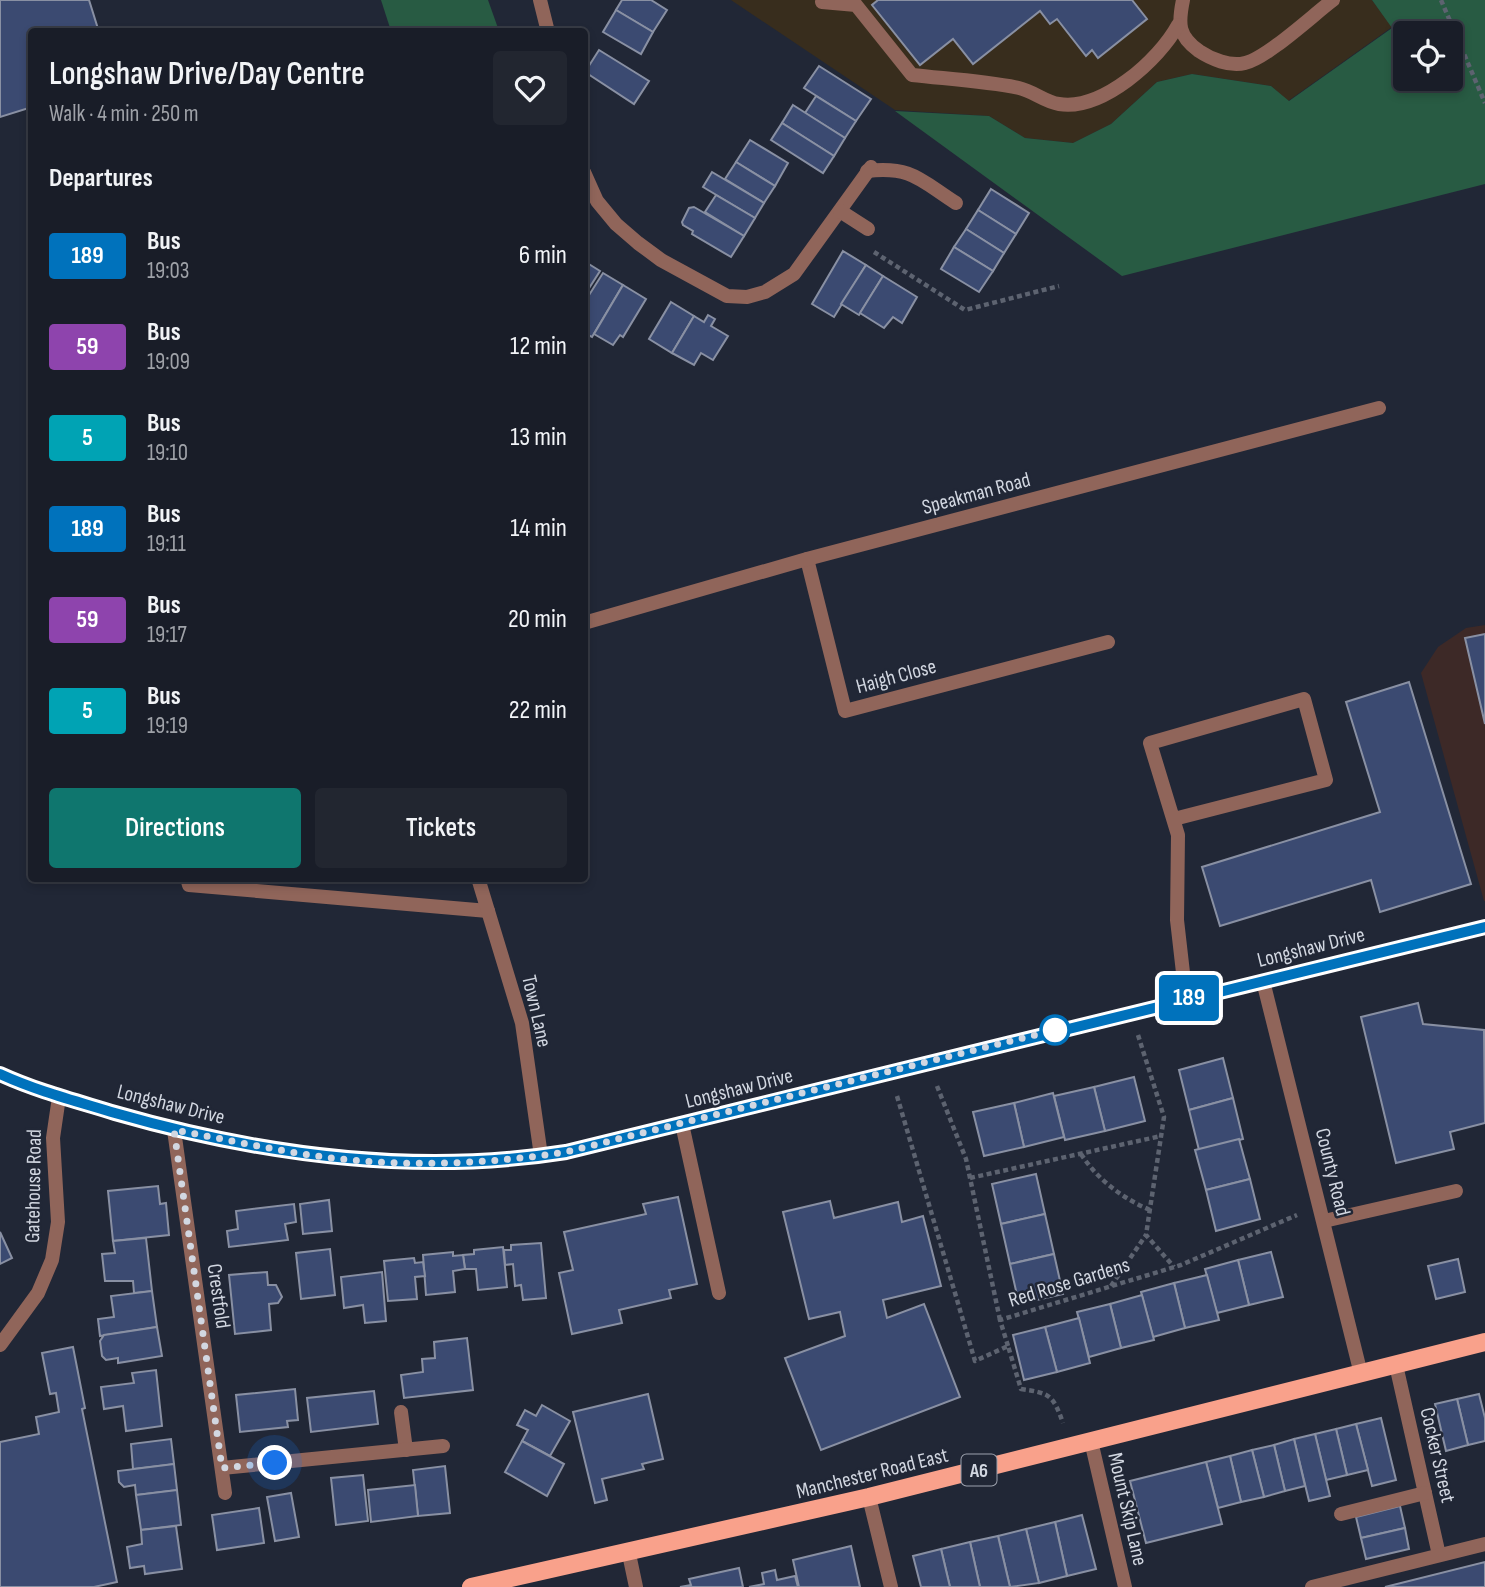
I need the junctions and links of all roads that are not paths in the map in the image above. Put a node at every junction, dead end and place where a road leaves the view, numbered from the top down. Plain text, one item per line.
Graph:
1 (540, 0) edge
2 (1183, 0) edge
3 (1333, 0) edge
4 (822, 2) dead end
5 (1178, 25) junction
6 (547, 28) edge
7 (588, 181) edge
8 (956, 203) dead end
9 (840, 211) junction
10 (868, 229) road end
11 (1379, 408) dead end
12 (807, 559) junction
13 (588, 621) edge
14 (1108, 642) dead end
15 (1174, 819) junction
16 (188, 882) edge
17 (479, 882) edge
18 (488, 911) junction
19 (1485, 927) edge
20 (1263, 981) junction
21 (1186, 999) junction
22 (0, 1074) edge
23 (60, 1097) junction
24 (682, 1124) junction
25 (174, 1130) junction
26 (541, 1156) junction
27 (1456, 1191) dead end
28 (1324, 1221) junction
29 (719, 1293) dead end
30 (1485, 1342) edge
31 (0, 1345) edge
32 (1396, 1365) junction
33 (1362, 1374) junction
34 (401, 1412) dead end
35 (1091, 1441) junction
36 (443, 1446) dead end
37 (406, 1450) junction
38 (222, 1468) junction
39 (225, 1493) dead end
40 (1425, 1493) junction
41 (869, 1497) junction
42 (1341, 1514) dead end
43 (1485, 1544) edge
44 (629, 1554) junction
45 (1439, 1555) junction
46 (471, 1587) edge
47 (636, 1587) edge
48 (891, 1587) edge
49 (1125, 1587) edge
50 (1312, 1587) edge

1 - 6 street
2 - 5 street
3 - 5 street
4 - 5 street
7 - 9 street
8 - 9 street
9 - 10 street
11 - 12 street, Speakman Road
12 - 13 street, Speakman Road
12 - 14 street, Haigh Close
15 - 15 street
15 - 21 street
16 - 18 street
17 - 18 street, Town Lane
18 - 26 street, Town Lane
19 - 20 street, Longshaw Drive
20 - 21 street, Longshaw Drive
20 - 28 street, County Road
21 - 24 street, Longshaw Drive
22 - 23 street, Longshaw Drive
23 - 25 street, Longshaw Drive
23 - 31 street, Gatehouse Road
24 - 26 street, Longshaw Drive
24 - 29 street
25 - 26 street, Longshaw Drive
25 - 38 street, Crestfold
27 - 28 street
28 - 33 street, County Road
30 - 32 main road, Manchester Road East / A6
32 - 33 main road, Manchester Road East / A6
32 - 40 street, Cocker Street
33 - 35 main road, Manchester Road East / A6
34 - 37 street
35 - 41 main road, Manchester Road East / A6
35 - 49 street, Mount Skip Lane
36 - 37 street
37 - 38 street
38 - 39 street, Crestfold
40 - 42 street
40 - 45 street, Cocker Street
41 - 44 main road, Manchester Road East / A6
41 - 48 street
43 - 45 street
44 - 46 main road, Manchester Road East / A6
44 - 47 street
45 - 50 street

